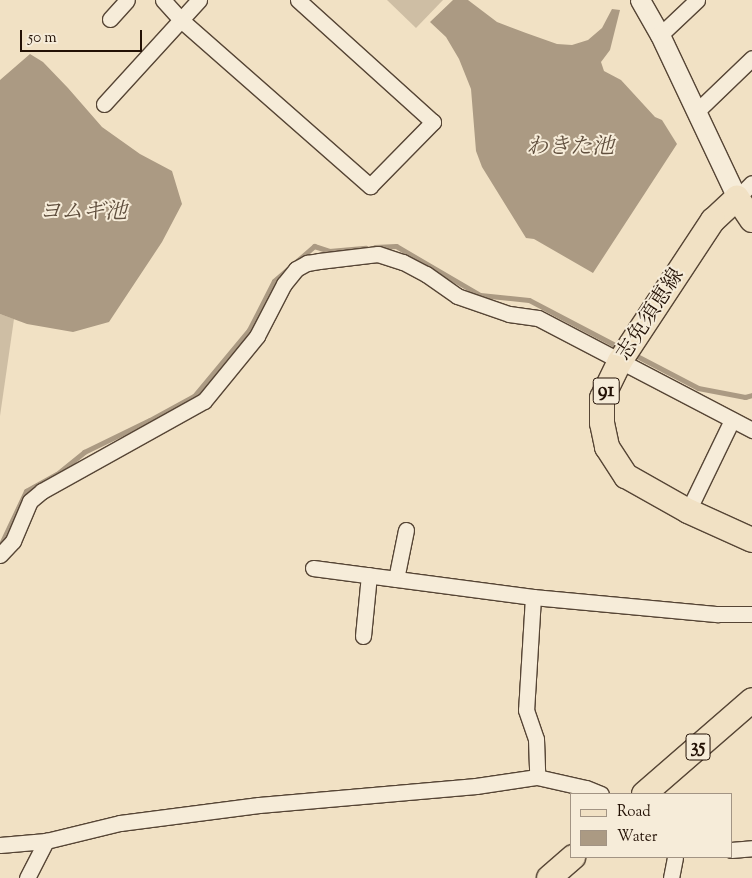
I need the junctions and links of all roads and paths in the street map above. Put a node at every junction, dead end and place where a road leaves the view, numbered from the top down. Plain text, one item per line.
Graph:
1 (127, 0) edge
2 (163, 0) edge
3 (199, 0) edge
4 (298, 0) edge
5 (640, 0) edge
6 (697, 0) edge
7 (110, 19) dead end
8 (182, 20) junction
9 (660, 35) junction
10 (752, 58) edge
11 (104, 104) dead end
12 (696, 111) junction
13 (744, 190) edge
14 (752, 220) edge
15 (620, 361) junction
16 (732, 420) junction
17 (752, 430) edge
18 (688, 511) junction
19 (406, 530) dead end
20 (752, 540) edge
21 (0, 555) edge
22 (314, 568) dead end
23 (368, 575) junction
24 (396, 579) junction
25 (533, 597) junction
26 (752, 614) edge
27 (363, 636) dead end
28 (752, 700) edge
29 (537, 777) junction
30 (598, 793) edge
31 (645, 793) edge
32 (46, 841) junction
33 (0, 845) edge
34 (752, 848) edge
35 (732, 850) edge
36 (573, 858) edge
37 (675, 858) edge
38 (27, 878) edge
39 (549, 878) edge
40 (671, 878) edge

1 - 7 street
2 - 8 street
3 - 8 street
4 - 8 street
5 - 9 street
6 - 9 street
8 - 11 street
9 - 12 street
10 - 12 street
12 - 13 street
13 - 14 main road
13 - 15 main road, 志免須恵線 / 91
15 - 16 street
15 - 18 main road, 志免須恵線 / 91
15 - 21 street
16 - 17 street
16 - 18 street
18 - 20 main road, 志免須恵線 / 91
19 - 24 street
22 - 23 street
23 - 24 street
23 - 27 street
24 - 25 street
25 - 26 street
25 - 29 street
28 - 31 main road, 35
29 - 30 street
29 - 32 street
32 - 33 street
32 - 38 street
34 - 35 street
36 - 39 main road
37 - 40 street

